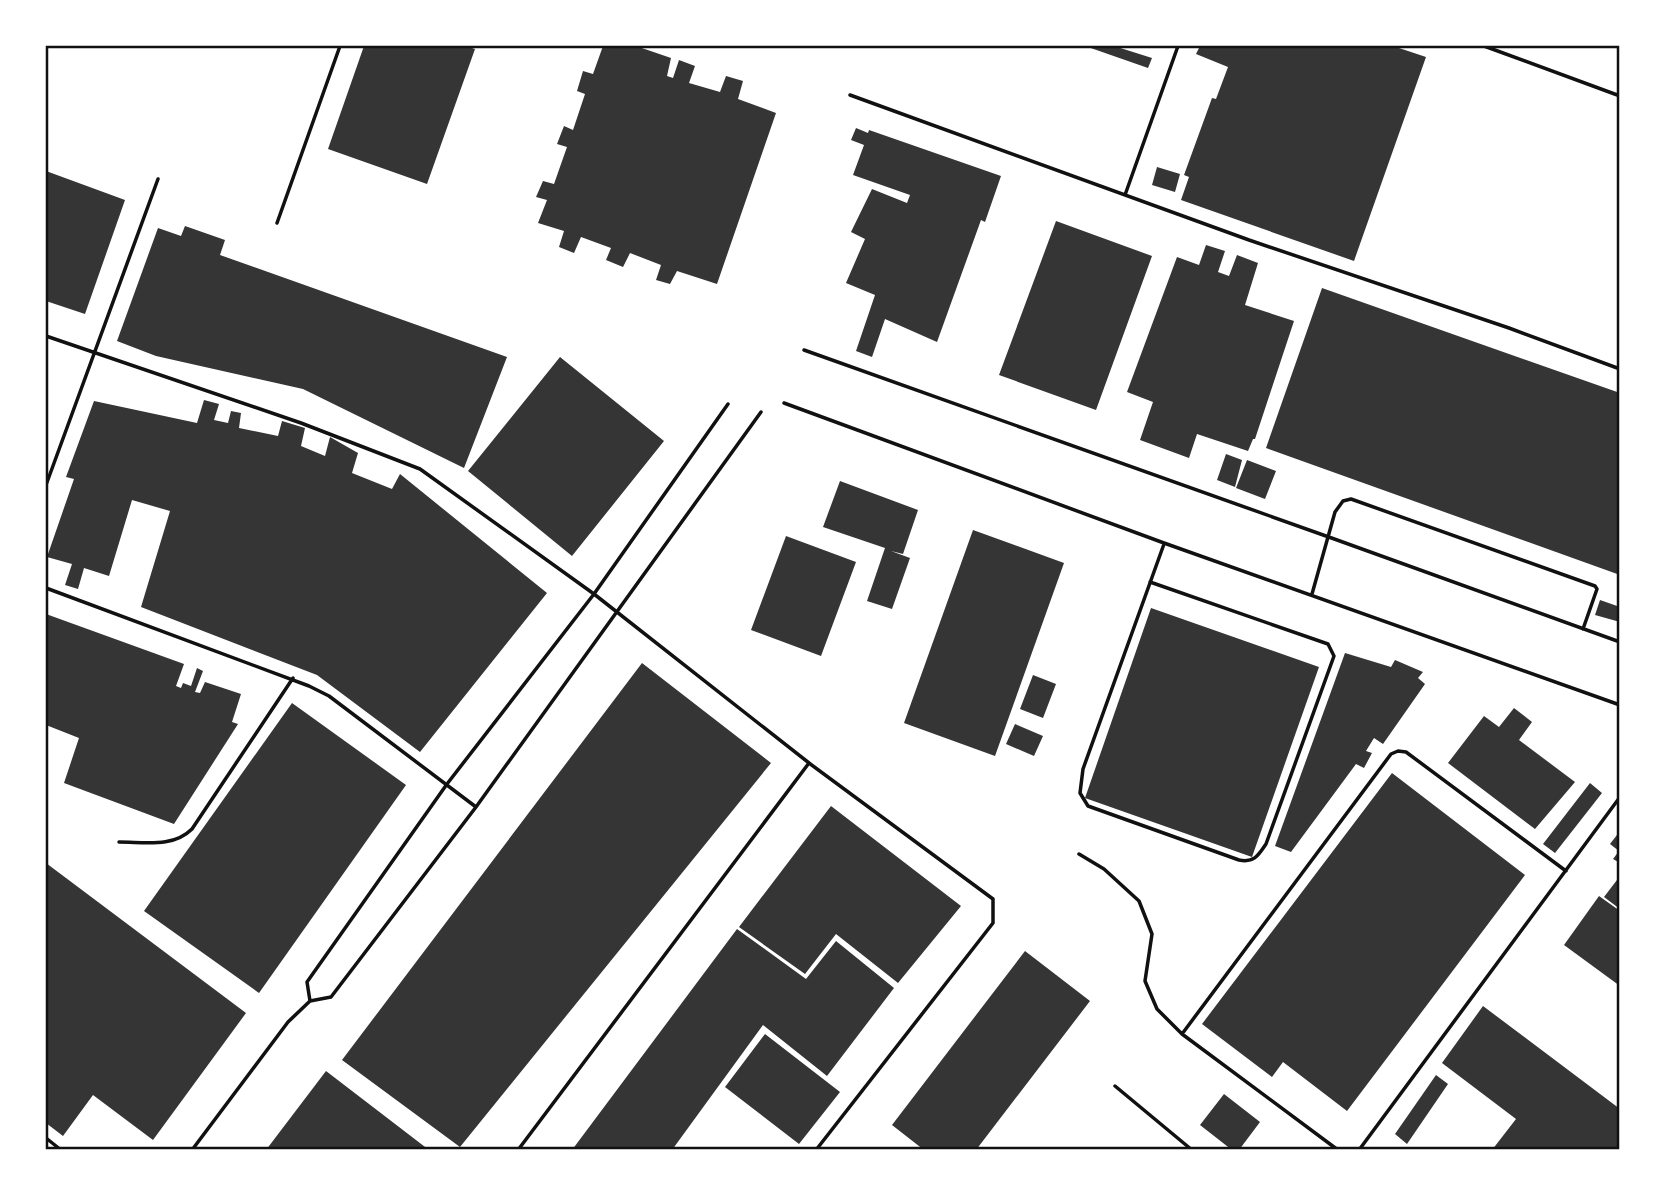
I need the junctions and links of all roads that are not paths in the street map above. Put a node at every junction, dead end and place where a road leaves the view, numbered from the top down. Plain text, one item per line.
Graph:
1 (340, 46) edge
2 (1178, 46) edge
3 (1484, 46) edge
4 (850, 94) dead end
5 (1619, 96) edge
6 (158, 179) dead end
7 (1125, 195) junction
8 (277, 223) dead end
9 (46, 336) edge
10 (804, 350) dead end
11 (93, 354) junction
12 (1619, 369) edge
13 (728, 404) dead end
14 (784, 404) dead end
15 (761, 412) dead end
16 (46, 485) edge
17 (1326, 536) junction
18 (1164, 543) junction
19 (1150, 582) junction
20 (46, 588) edge
21 (594, 594) junction
22 (1312, 594) junction
23 (615, 611) junction
24 (1583, 629) junction
25 (1619, 642) edge
26 (293, 678) junction
27 (1619, 705) edge
28 (809, 763) junction
29 (447, 784) junction
30 (1619, 797) edge
31 (476, 807) junction
32 (119, 842) dead end
33 (1079, 854) dead end
34 (1566, 871) junction
35 (310, 1001) junction
36 (1182, 1034) junction
37 (1115, 1086) dead end
38 (46, 1138) edge
39 (61, 1150) edge
40 (192, 1150) edge
41 (517, 1150) edge
42 (816, 1150) edge
43 (1192, 1150) edge
44 (1338, 1150) edge
45 (1359, 1150) edge

1 - 8 lane
2 - 7 lane
3 - 5 lane
4 - 7 lane
6 - 11 lane
7 - 12 lane
9 - 11 lane
10 - 17 lane
11 - 16 lane
11 - 21 lane
13 - 21 lane
14 - 18 lane
15 - 23 lane
17 - 22 lane
17 - 24 lane
17 - 24 lane
18 - 19 lane
18 - 22 lane
19 - 19 lane
20 - 26 lane
21 - 23 lane
21 - 29 lane
22 - 27 lane
23 - 28 lane
23 - 31 lane
24 - 25 lane
26 - 29 lane
26 - 32 lane
28 - 41 lane
28 - 42 lane
29 - 31 lane
29 - 35 lane
30 - 34 lane
31 - 35 lane
33 - 36 lane
34 - 36 lane
34 - 45 lane
35 - 40 lane
36 - 44 lane
37 - 43 lane
38 - 39 lane

